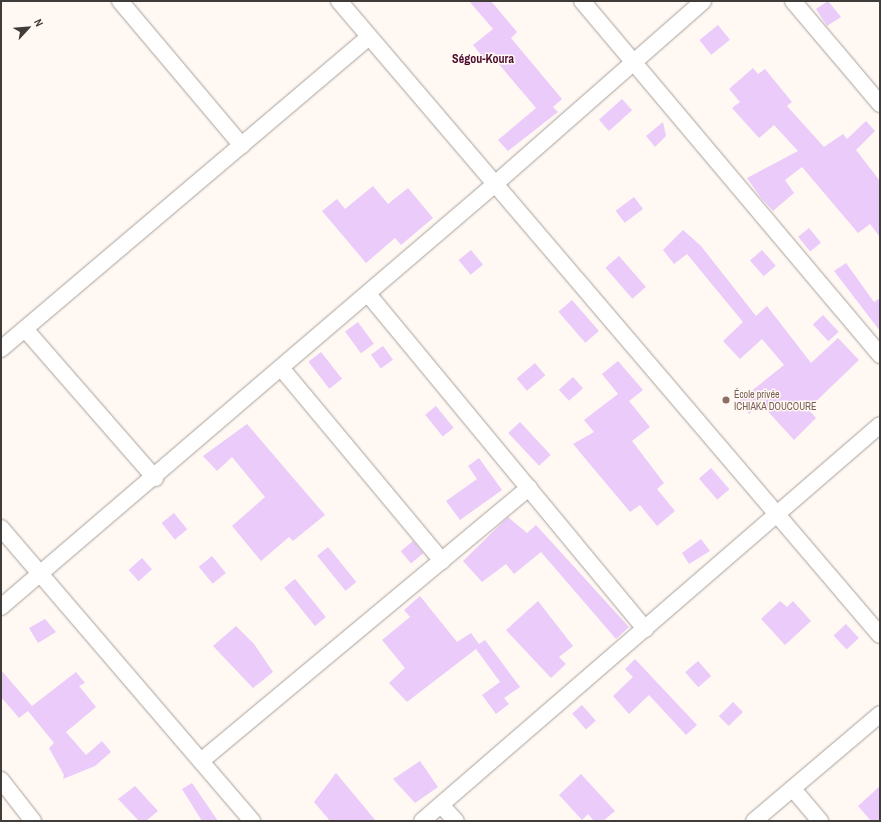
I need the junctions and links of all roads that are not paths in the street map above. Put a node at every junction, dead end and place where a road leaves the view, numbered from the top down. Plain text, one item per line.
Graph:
1 (120, 1) edge
2 (339, 1) edge
3 (582, 1) edge
4 (703, 1) edge
5 (792, 1) edge
6 (369, 37) junction
7 (633, 61) junction
8 (880, 104) edge
9 (242, 146) junction
10 (495, 184) junction
11 (368, 294) junction
12 (25, 329) junction
13 (1, 349) edge
14 (880, 355) edge
15 (282, 368) junction
16 (880, 425) edge
17 (155, 478) junction
18 (529, 488) junction
19 (778, 516) junction
20 (1, 528) edge
21 (442, 561) junction
22 (40, 574) junction
23 (1, 608) edge
24 (645, 629) junction
25 (880, 635) edge
26 (880, 714) edge
27 (201, 761) junction
28 (1, 780) edge
29 (793, 789) junction
30 (441, 805) junction
31 (33, 821) edge
32 (252, 821) edge
33 (422, 821) edge
34 (456, 821) edge
35 (754, 821) edge
36 (820, 821) edge

1 - 9 street
2 - 6 street
3 - 7 street
4 - 7 street
5 - 8 street
6 - 9 street
6 - 10 street
7 - 10 street
7 - 14 street
9 - 12 street
10 - 11 street
10 - 19 street
11 - 15 street
11 - 18 street
12 - 13 street
12 - 17 street
15 - 17 street
15 - 21 street
16 - 19 street
17 - 22 street
18 - 21 street
18 - 24 street
19 - 24 street
19 - 25 street
20 - 22 street
21 - 27 street
22 - 23 street
22 - 27 street
24 - 30 street
26 - 29 street
27 - 32 street
28 - 31 street
29 - 35 street
29 - 36 street
30 - 33 street
30 - 34 street

